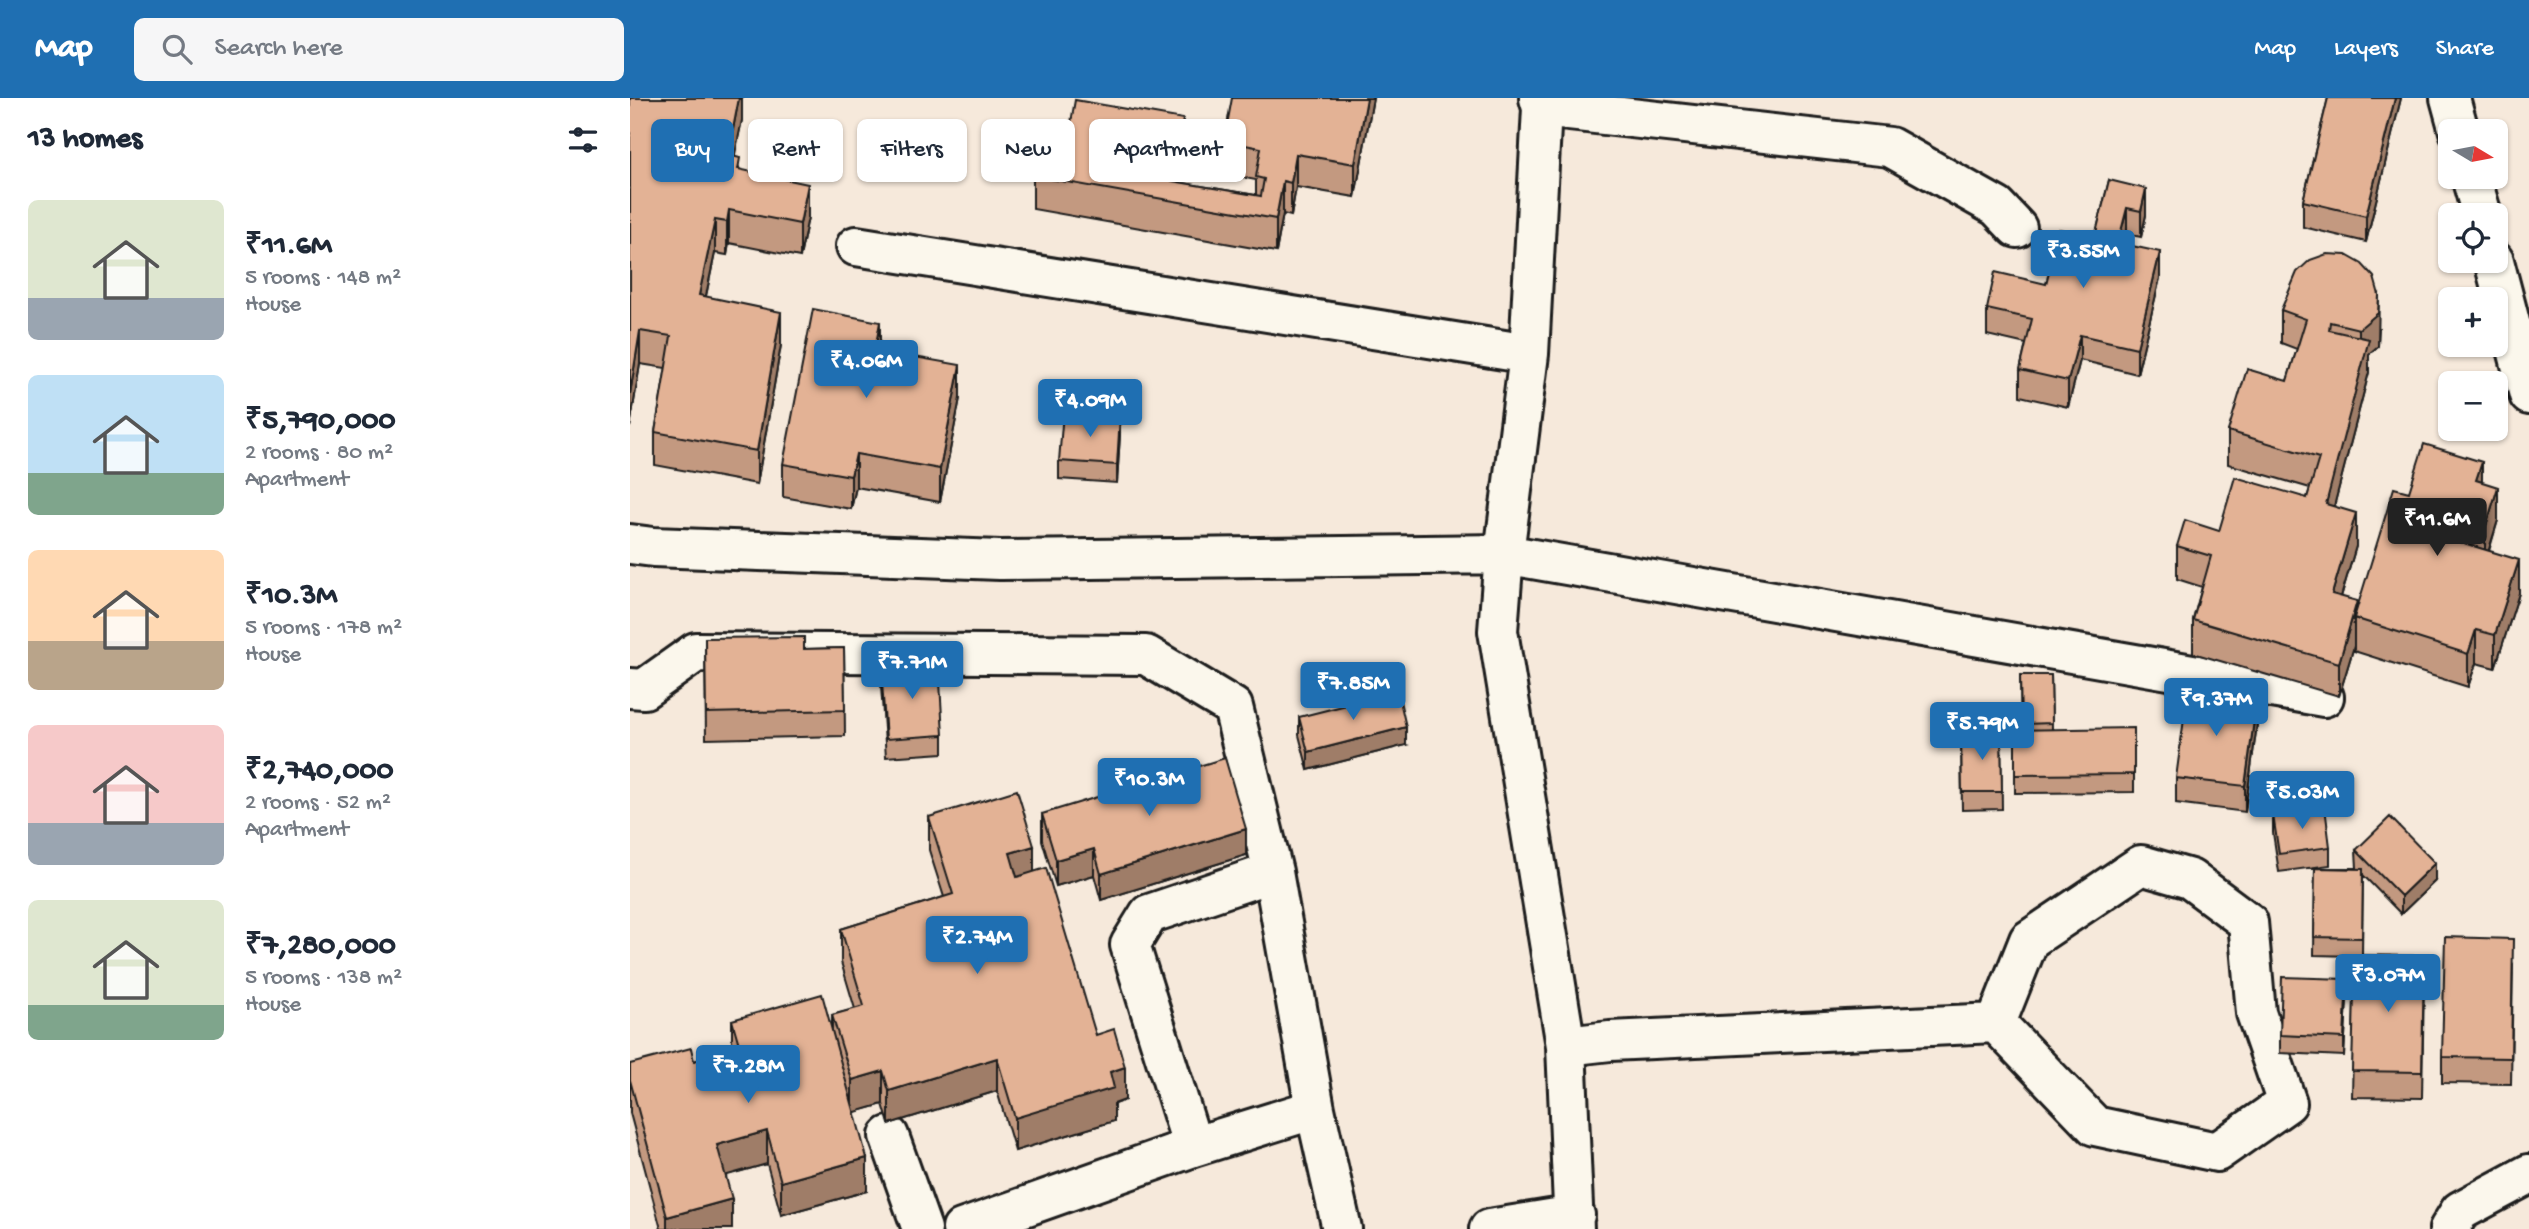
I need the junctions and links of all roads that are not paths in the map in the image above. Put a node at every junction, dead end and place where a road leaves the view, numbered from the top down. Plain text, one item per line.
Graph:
1 (2450, 98) edge
2 (1540, 103) edge
3 (2456, 119) edge
4 (2017, 228) dead end
5 (856, 246) dead end
6 (2497, 273) edge
7 (1529, 354) junction
8 (2529, 395) edge
9 (630, 544) edge
10 (1504, 554) junction
11 (635, 695) edge
12 (2324, 697) dead end
13 (1273, 872) junction
14 (1996, 1023) junction
15 (1566, 1046) junction
16 (1315, 1110) junction
17 (889, 1136) dead end
18 (1193, 1147) junction
19 (2529, 1174) edge
20 (1574, 1222) edge
21 (922, 1229) edge
22 (962, 1229) edge
23 (1342, 1229) edge
24 (1489, 1229) edge
25 (2449, 1229) edge

1 - 3 street
2 - 4 street
2 - 7 street
5 - 7 street
6 - 8 street
7 - 10 street
9 - 10 street
10 - 12 street
10 - 15 street
11 - 13 street
13 - 16 street
13 - 18 street
14 - 14 street
14 - 15 street
15 - 20 street
16 - 18 street
16 - 23 street
17 - 21 street
18 - 22 street
19 - 25 street
20 - 24 street

